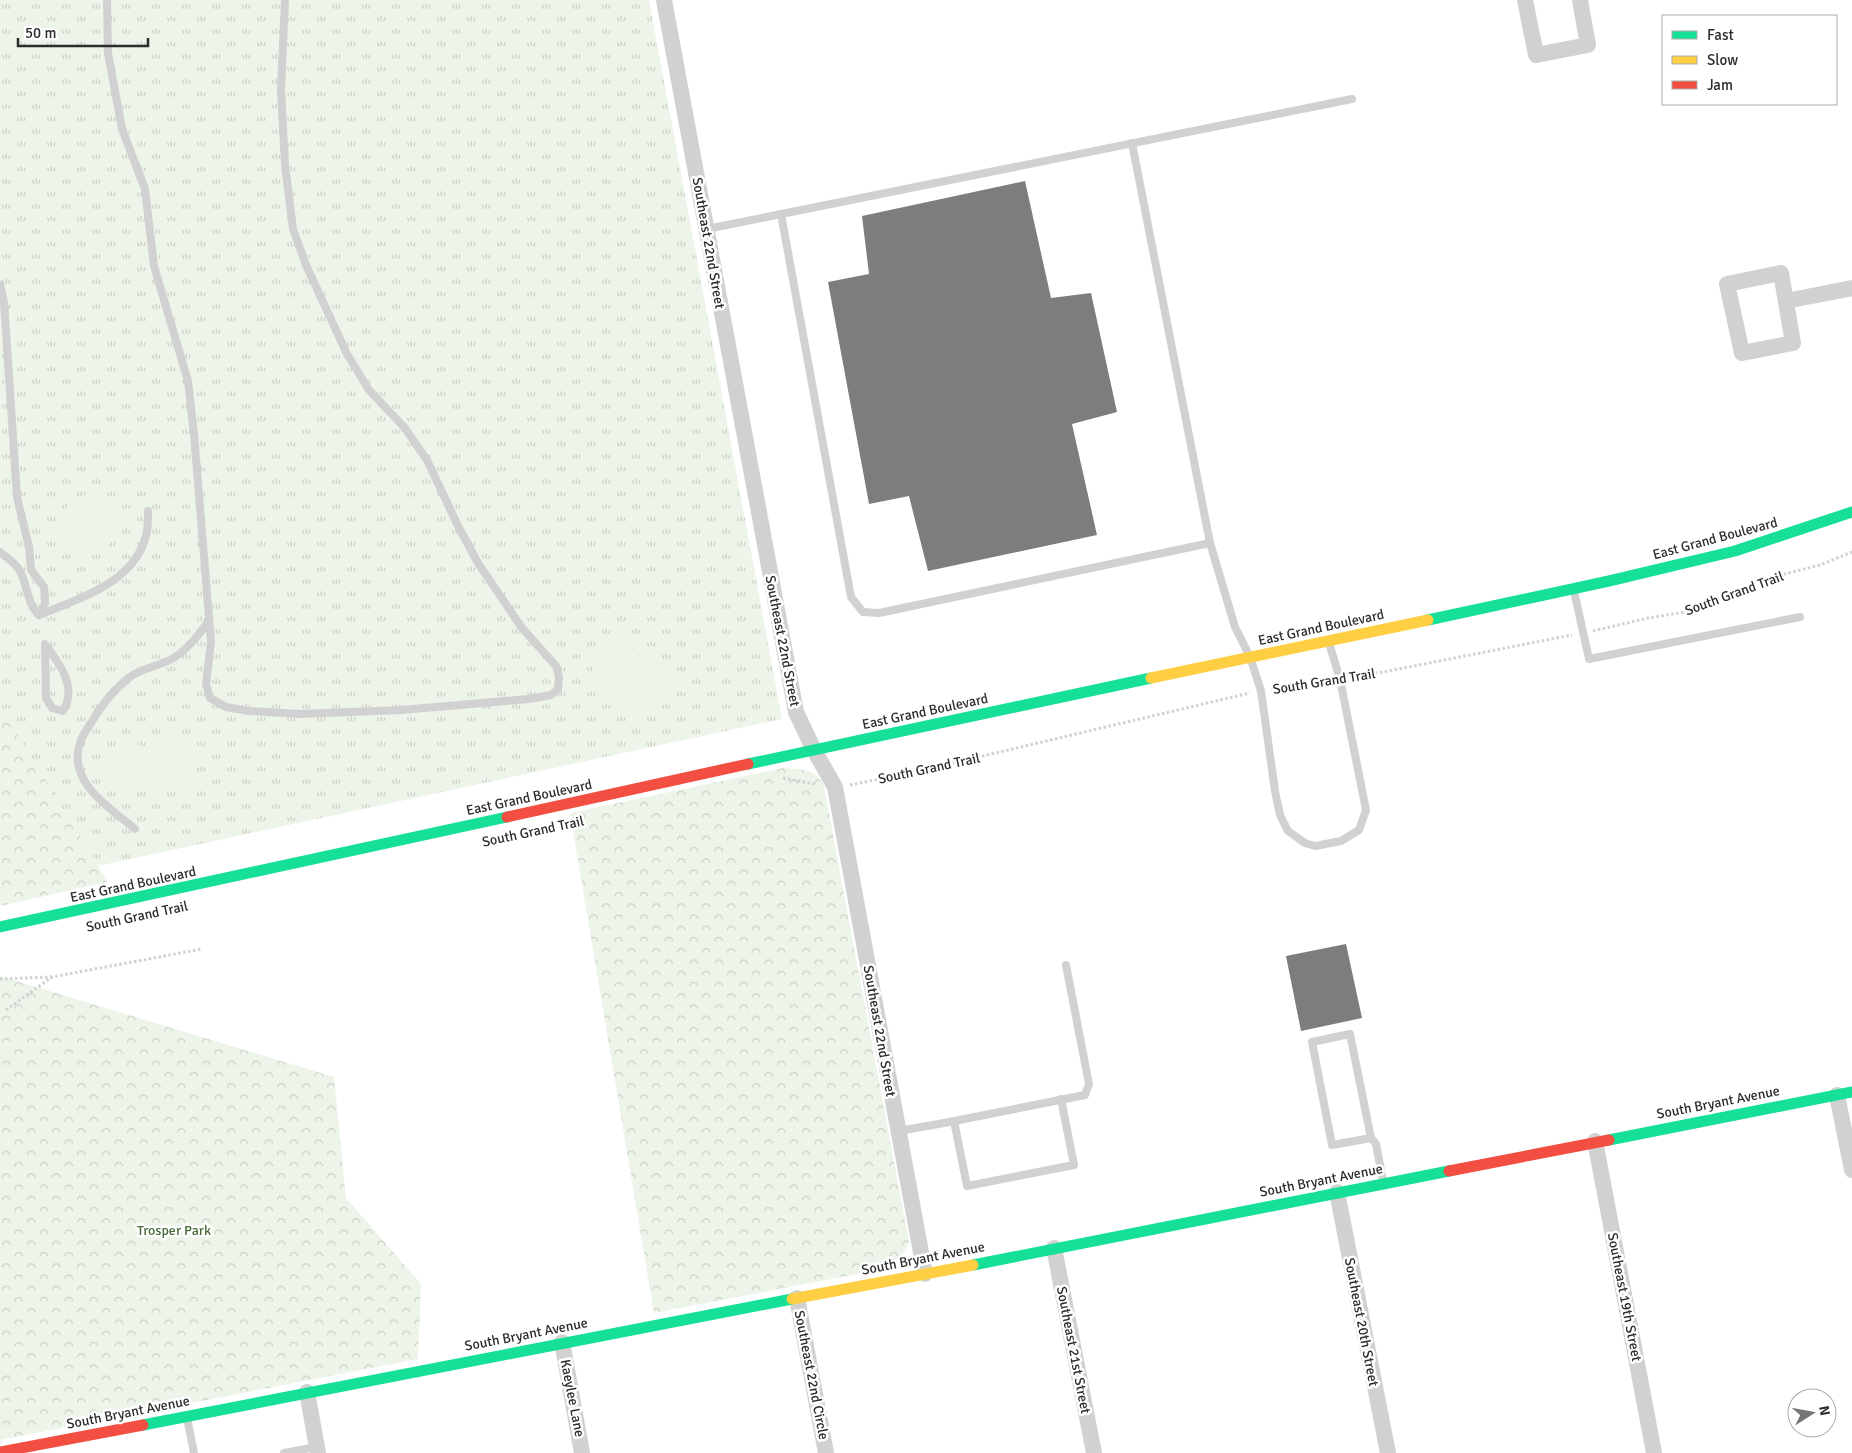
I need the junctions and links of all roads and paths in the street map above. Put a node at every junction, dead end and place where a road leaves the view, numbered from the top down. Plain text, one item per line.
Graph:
1 (107, 0) edge
2 (285, 0) edge
3 (664, 0) edge
4 (1525, 0) edge
5 (1580, 0) edge
6 (1352, 99) dead end
7 (1132, 143) junction
8 (781, 214) junction
9 (707, 229) junction
10 (0, 285) edge
11 (1852, 288) edge
12 (1786, 301) junction
13 (148, 511) dead end
14 (1852, 512) edge
15 (1210, 543) junction
16 (0, 552) edge
17 (1852, 552) edge
18 (1574, 589) junction
19 (39, 615) junction
20 (1800, 617) dead end
21 (209, 621) junction
22 (1582, 633) junction
23 (1328, 641) junction
24 (45, 644) joint
25 (1250, 658) junction
26 (1340, 679) junction
27 (1261, 691) junction
28 (814, 750) junction
29 (774, 778) dead end
30 (835, 788) junction
31 (135, 829) dead end
32 (0, 927) edge
33 (202, 949) dead end
34 (1066, 965) dead end
35 (52, 977) junction
36 (0, 979) edge
37 (6, 1010) dead end
38 (1845, 1093) edge
39 (1061, 1099) junction
40 (954, 1121) junction
41 (899, 1131) junction
42 (1371, 1138) junction
43 (1595, 1141) junction
44 (1852, 1170) edge
45 (1384, 1183) junction
46 (1337, 1192) junction
47 (1054, 1248) junction
48 (925, 1274) junction
49 (797, 1298) junction
50 (562, 1342) junction
51 (307, 1392) junction
52 (186, 1415) junction
53 (317, 1450) edge
54 (3, 1452) edge
55 (194, 1453) edge
56 (284, 1453) edge
57 (582, 1453) edge
58 (826, 1453) edge
59 (1094, 1453) edge
60 (1388, 1453) edge
61 (1654, 1453) edge

1 - 21 lane
2 - 21 lane
3 - 9 street, Southeast 22nd Street
4 - 5 street
6 - 7 lane
7 - 8 lane
7 - 15 lane
8 - 9 lane
8 - 15 lane
9 - 28 street, Southeast 22nd Street
10 - 19 lane
11 - 12 street
12 - 12 street
13 - 19 lane
14 - 18 street, East Grand Boulevard
15 - 25 lane
16 - 19 lane
17 - 22 path, South Grand Trail
18 - 22 lane
18 - 23 street, East Grand Boulevard
20 - 22 lane
21 - 31 lane
22 - 26 path, South Grand Trail
23 - 25 street, East Grand Boulevard
23 - 26 lane
24 - 24 lane
25 - 27 lane
25 - 28 street, East Grand Boulevard
26 - 27 path, South Grand Trail
26 - 27 lane
27 - 30 path, South Grand Trail
28 - 30 street, Southeast 22nd Street
28 - 32 street, East Grand Boulevard
29 - 30 path, South Grand Trail
30 - 41 street, Southeast 22nd Street
33 - 35 path
34 - 39 lane
35 - 36 path
35 - 37 path
38 - 43 street, South Bryant Avenue
38 - 44 street
39 - 40 lane
39 - 40 lane
40 - 41 lane
41 - 48 street, Southeast 22nd Street
42 - 42 lane
42 - 45 lane
43 - 45 street, South Bryant Avenue
43 - 61 street, Southeast 19th Street
45 - 46 street, South Bryant Avenue
46 - 47 street, South Bryant Avenue
46 - 60 street, Southeast 20th Street
47 - 48 street, South Bryant Avenue
47 - 59 street, Southeast 21st Street
48 - 49 street, South Bryant Avenue
49 - 50 street, South Bryant Avenue
49 - 58 street, Southeast 22nd Circle
50 - 51 street, South Bryant Avenue
50 - 57 street, Kaeylee Lane
51 - 52 street, South Bryant Avenue
51 - 53 street
52 - 54 street, South Bryant Avenue
52 - 55 lane
53 - 56 lane

